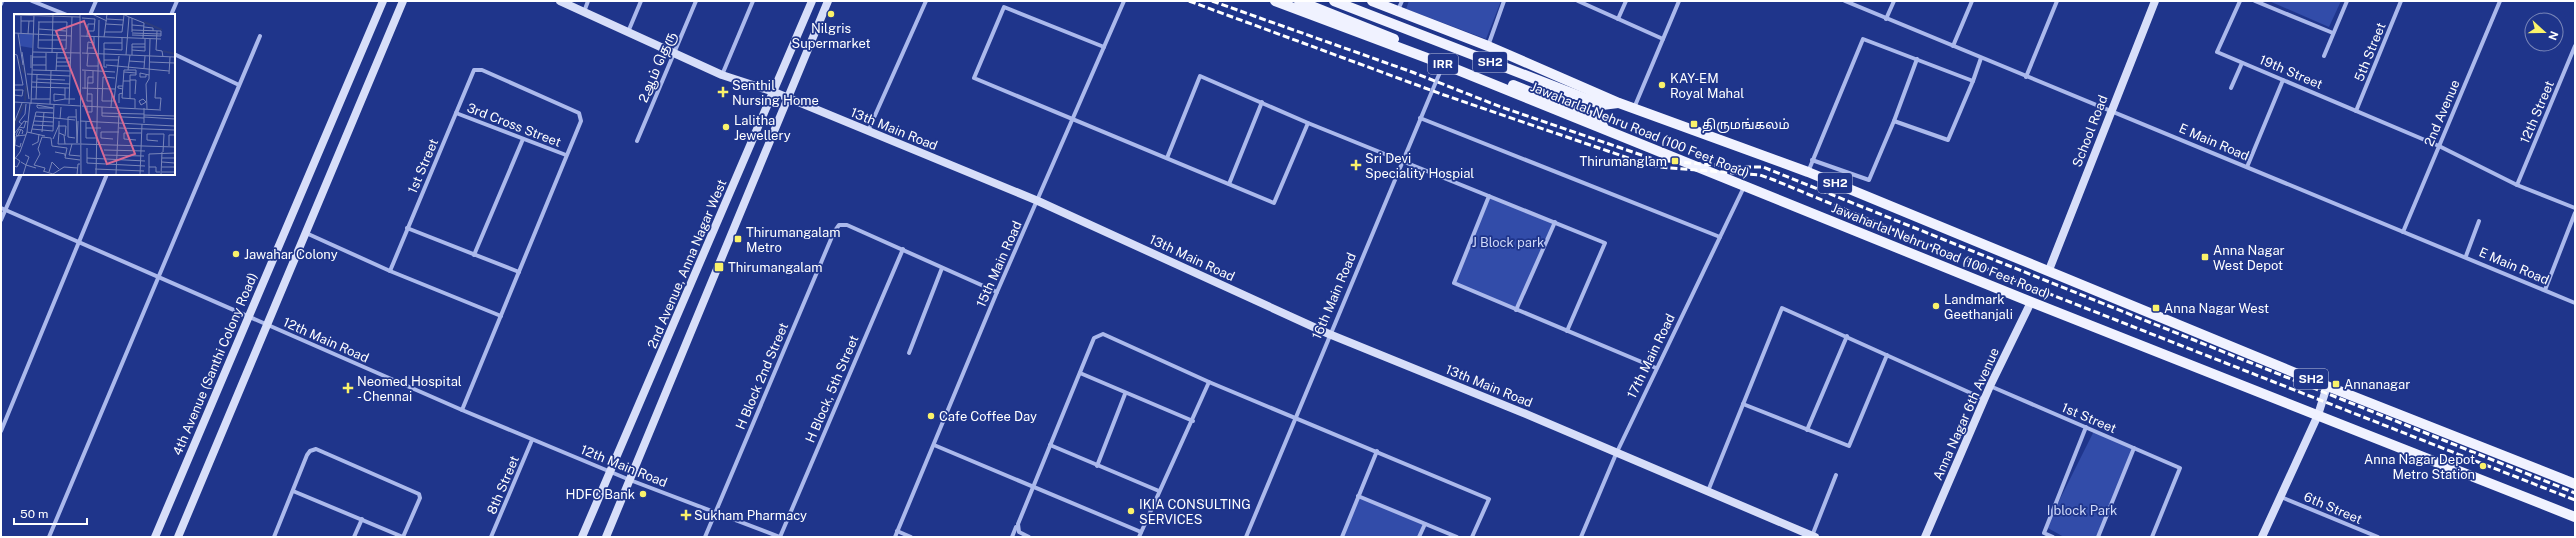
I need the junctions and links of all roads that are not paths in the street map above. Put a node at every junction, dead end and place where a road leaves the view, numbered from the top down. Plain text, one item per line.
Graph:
1 (32, 1) edge
2 (96, 1) edge
3 (177, 1) edge
4 (383, 1) edge
5 (403, 1) edge
6 (560, 1) edge
7 (588, 1) edge
8 (641, 1) edge
9 (696, 1) edge
10 (753, 1) edge
11 (812, 1) edge
12 (828, 1) edge
13 (926, 1) edge
14 (1124, 1) edge
15 (1275, 1) edge
16 (1299, 1) edge
17 (1334, 1) edge
18 (1372, 1) edge
19 (1504, 1) edge
20 (1578, 1) edge
21 (1626, 1) edge
22 (1679, 1) edge
23 (1845, 1) edge
24 (1894, 1) edge
25 (1972, 1) edge
26 (2057, 1) edge
27 (2155, 1) edge
28 (2240, 1) edge
29 (2255, 1) edge
30 (2347, 1) edge
31 (2401, 1) edge
32 (2500, 1) edge
33 (1400, 4) edge
34 (584, 12) junction
35 (64, 14) edge
36 (90, 14) edge
37 (171, 14) edge
38 (1618, 19) junction
39 (1886, 19) junction
40 (628, 32) junction
41 (2333, 33) junction
42 (260, 36) dead end
43 (1663, 38) junction
44 (1488, 46) junction
45 (1953, 46) junction
46 (2575, 46) edge
47 (1104, 47) junction
48 (674, 53) junction
49 (175, 54) edge
50 (2324, 56) dead end
51 (1981, 58) junction
52 (1917, 60) junction
53 (2242, 63) junction
54 (1443, 64) junction
55 (722, 74) junction
56 (2026, 77) junction
57 (2283, 80) junction
58 (1973, 81) junction
59 (239, 85) junction
60 (2231, 88) dead end
61 (774, 92) junction
62 (786, 99) junction
63 (1262, 102) junction
64 (1619, 103) junction
65 (1634, 108) junction
66 (2110, 110) junction
67 (2356, 111) junction
68 (456, 113) junction
69 (1420, 118) junction
70 (1072, 120) junction
71 (1894, 121) junction
72 (1308, 123) junction
73 (868, 132) junction
74 (1610, 132) junction
75 (523, 139) junction
76 (637, 141) dead end
77 (2439, 146) junction
78 (566, 155) junction
79 (1167, 158) junction
80 (1812, 160) junction
81 (1402, 161) junction
82 (2247, 167) junction
83 (1808, 172) junction
84 (20, 175) edge
85 (107, 175) edge
86 (1229, 184) junction
87 (2517, 185) junction
88 (1744, 186) junction
89 (1489, 196) junction
90 (1038, 201) junction
91 (2575, 208) edge
92 (3, 209) edge
93 (2575, 213) edge
94 (1, 220) edge
95 (2479, 221) dead end
96 (1555, 222) junction
97 (407, 228) junction
98 (306, 232) junction
99 (2403, 232) junction
100 (1720, 237) junction
101 (79, 242) junction
102 (903, 249) junction
103 (474, 255) junction
104 (2466, 256) junction
105 (942, 268) junction
106 (2049, 270) junction
107 (390, 271) junction
108 (519, 272) junction
109 (157, 277) junction
110 (2545, 290) junction
111 (997, 292) junction
112 (2031, 302) junction
113 (2575, 303) edge
114 (1516, 310) junction
115 (501, 316) junction
116 (248, 317) junction
117 (267, 325) junction
118 (1567, 331) junction
119 (1329, 334) junction
120 (1847, 336) junction
121 (909, 353) dead end
122 (1887, 355) junction
123 (1656, 368) junction
124 (1080, 373) junction
125 (1209, 382) junction
126 (1990, 386) junction
127 (2327, 386) junction
128 (1126, 394) junction
129 (1985, 399) junction
130 (1743, 404) junction
131 (462, 410) junction
132 (2318, 415) junction
133 (1295, 416) junction
134 (1193, 422) junction
135 (2086, 427) junction
136 (1807, 430) junction
137 (1, 431) edge
138 (532, 440) junction
139 (934, 445) junction
140 (1050, 445) junction
141 (2134, 448) junction
142 (1376, 451) junction
143 (1616, 454) junction
144 (1097, 466) junction
145 (611, 470) junction
146 (1836, 475) dead end
147 (630, 480) junction
148 (2575, 484) edge
149 (1034, 487) junction
150 (293, 491) junction
151 (1160, 491) junction
152 (1708, 492) junction
153 (1358, 496) junction
154 (2281, 497) junction
155 (716, 512) junction
156 (2575, 517) edge
157 (362, 519) junction
158 (1425, 524) junction
159 (1017, 527) junction
160 (897, 531) junction
161 (1141, 532) junction
162 (2368, 535) edge
163 (1814, 536) edge
164 (49, 537) edge
165 (155, 537) edge
166 (178, 537) edge
167 (274, 537) edge
168 (354, 537) edge
169 (403, 537) edge
170 (491, 537) edge
171 (582, 537) edge
172 (606, 537) edge
173 (705, 537) edge
174 (780, 537) edge
175 (895, 537) edge
176 (911, 537) edge
177 (1012, 537) edge
178 (1029, 537) edge
179 (1139, 537) edge
180 (1246, 537) edge
181 (1342, 537) edge
182 (1419, 537) edge
183 (1457, 537) edge
184 (1472, 537) edge
185 (1581, 537) edge
186 (1925, 537) edge
187 (2053, 537) edge
188 (2098, 537) edge
189 (2152, 537) edge
190 (2262, 537) edge
191 (2378, 537) edge

1 - 35 street
2 - 36 street
3 - 37 street
4 - 116 street, 4th Avenue (Santhi Colony Road)
5 - 98 street
6 - 34 street, 13th Main Road
7 - 34 street
8 - 40 street
9 - 48 street, 2ஆம் தெரு
10 - 55 street
11 - 61 street, 2nd Avenue, Anna Nagar West
12 - 62 street
13 - 73 street
14 - 47 street, 15th Main Road
15 - 54 main road, Jawaharlal Nehru Road (100 Feet Road) / IRR
16 - 74 main road, SH2
17 - 64 main road, SH2
18 - 33 main road, Jawaharlal Nehru Road (100 Feet Road) / IRR
19 - 44 street
20 - 38 street
21 - 38 street
22 - 43 street
23 - 39 street, E Main Road
24 - 39 street
25 - 45 street
26 - 56 street
27 - 66 street, School Road
28 - 53 street, 19th Street
29 - 41 street
30 - 41 street
31 - 67 street, 5th Street
32 - 77 street, 2nd Avenue
33 - 44 main road, Jawaharlal Nehru Road (100 Feet Road) / IRR
34 - 40 street, 13th Main Road
38 - 43 street
39 - 45 street, E Main Road
40 - 48 street, 13th Main Road
41 - 50 street
42 - 59 street
43 - 65 street
44 - 64 main road, Jawaharlal Nehru Road (100 Feet Road) / IRR
45 - 51 street, E Main Road
46 - 87 street, 12th Street
47 - 70 street, 15th Main Road
47 - 70 street
48 - 55 street, 13th Main Road
48 - 76 street, 2ஆம் தெரு
49 - 59 street
51 - 56 street, E Main Road
51 - 58 street
52 - 58 street
52 - 71 street
52 - 80 street
53 - 57 street, 19th Street
53 - 60 street
54 - 69 street, 16th Main Road
54 - 74 main road, Jawaharlal Nehru Road (100 Feet Road) / IRR
55 - 61 street, 13th Main Road
56 - 66 street, E Main Road
57 - 67 street, 19th Street
57 - 82 street
58 - 71 street
59 - 109 street
61 - 62 street, 13th Main Road
61 - 145 street, 2nd Avenue, Anna Nagar West
62 - 73 street, 13th Main Road
62 - 147 street
63 - 72 street
63 - 79 street
63 - 86 street
64 - 65 main road, Jawaharlal Nehru Road (100 Feet Road) / SH2
65 - 83 main road, Jawaharlal Nehru Road (100 Feet Road) / SH2
66 - 82 street, E Main Road
66 - 106 street, School Road
67 - 77 street, 19th Street
68 - 75 street, 3rd Cross Street
68 - 78 street, 1st Street
68 - 97 street, 1st Street
69 - 81 street, 16th Main Road
69 - 100 street
70 - 79 street
70 - 90 street, 15th Main Road
71 - 80 street
72 - 81 street
72 - 86 street
73 - 90 street, 13th Main Road
74 - 88 main road, Jawaharlal Nehru Road (100 Feet Road) / SH2
75 - 78 street, 3rd Cross Street
75 - 103 street
77 - 87 street
77 - 99 street, 2nd Avenue
78 - 108 street
79 - 86 street
80 - 83 street
81 - 89 street
81 - 119 street, 16th Main Road
82 - 99 street, E Main Road
83 - 106 main road, Jawaharlal Nehru Road (100 Feet Road) / SH2
84 - 92 street
85 - 101 street
87 - 91 street
88 - 100 street, 17th Main Road
88 - 112 main road, Jawaharlal Nehru Road (100 Feet Road) / SH2
89 - 96 street
89 - 114 street
90 - 111 street, 15th Main Road
90 - 119 street, 13th Main Road
92 - 94 street
92 - 101 street, 12th Main Road
93 - 110 street
95 - 104 street
96 - 114 street
96 - 118 street
97 - 103 street
97 - 107 street, 1st Street
98 - 107 street
98 - 117 street
99 - 104 street, E Main Road
100 - 123 street, 17th Main Road
101 - 109 street, 12th Main Road
101 - 137 street
102 - 105 street
102 - 155 street, H Block 2nd Street
102 - 174 street, H Block, 5th Street
103 - 108 street
104 - 110 street, E Main Road
105 - 111 street
105 - 121 street
106 - 127 main road, Jawaharlal Nehru Road (100 Feet Road) / SH2
107 - 115 street
108 - 115 street
109 - 116 street, 12th Main Road
109 - 164 street
110 - 113 street, E Main Road
111 - 139 street, 15th Main Road
112 - 126 street, Anna Nagar 6th Avenue
112 - 132 main road, Jawaharlal Nehru Road (100 Feet Road) / SH2
114 - 118 street
115 - 131 street
116 - 117 street, 12th Main Road
116 - 165 street, 4th Avenue (Santhi Colony Road)
117 - 131 street, 12th Main Road
117 - 166 street
118 - 123 street
119 - 133 street, 16th Main Road
119 - 143 street, 13th Main Road
120 - 122 street
120 - 130 street
120 - 136 street
122 - 129 street
122 - 136 street
123 - 143 street, 17th Main Road
124 - 125 street
124 - 128 street
124 - 140 street
125 - 133 street
125 - 134 street
126 - 129 street, Anna Nagar 6th Avenue
126 - 135 street, 1st Street
127 - 132 street
127 - 148 main road, Jawaharlal Nehru Road (100 Feet Road) / SH2
128 - 134 street
128 - 144 street
129 - 186 street, Anna Nagar 6th Avenue
130 - 136 street
130 - 152 street
131 - 138 street, 12th Main Road
132 - 154 street
132 - 156 main road, Jawaharlal Nehru Road (100 Feet Road) / SH2
133 - 142 street
133 - 180 street, 16th Main Road
134 - 151 street
135 - 141 street, 1st Street
135 - 187 street
138 - 145 street, 12th Main Road
138 - 170 street, 8th Street
139 - 149 street
139 - 160 street, 15th Main Road
140 - 144 street
140 - 149 street
141 - 188 street
141 - 189 street, 1st Street
142 - 153 street
142 - 184 street
143 - 152 street, 13th Main Road
143 - 185 street, 17th Main Road
144 - 151 street
145 - 147 street, 12th Main Road
145 - 171 street, 2nd Avenue, Anna Nagar West
146 - 163 street
147 - 155 street, 12th Main Road
147 - 172 street
149 - 159 street
149 - 161 street
150 - 157 street
150 - 167 street
150 - 169 street
151 - 161 street
152 - 163 street, 13th Main Road
153 - 158 street
153 - 181 street
154 - 162 street, 6th Street
154 - 190 street
155 - 173 street, H Block 2nd Street
155 - 174 street, 12th Main Road
157 - 168 street
157 - 169 street
158 - 182 street
158 - 183 street
159 - 177 street
159 - 178 street
160 - 175 street, 15th Main Road
160 - 176 street
161 - 179 street
162 - 191 street, 6th Street

